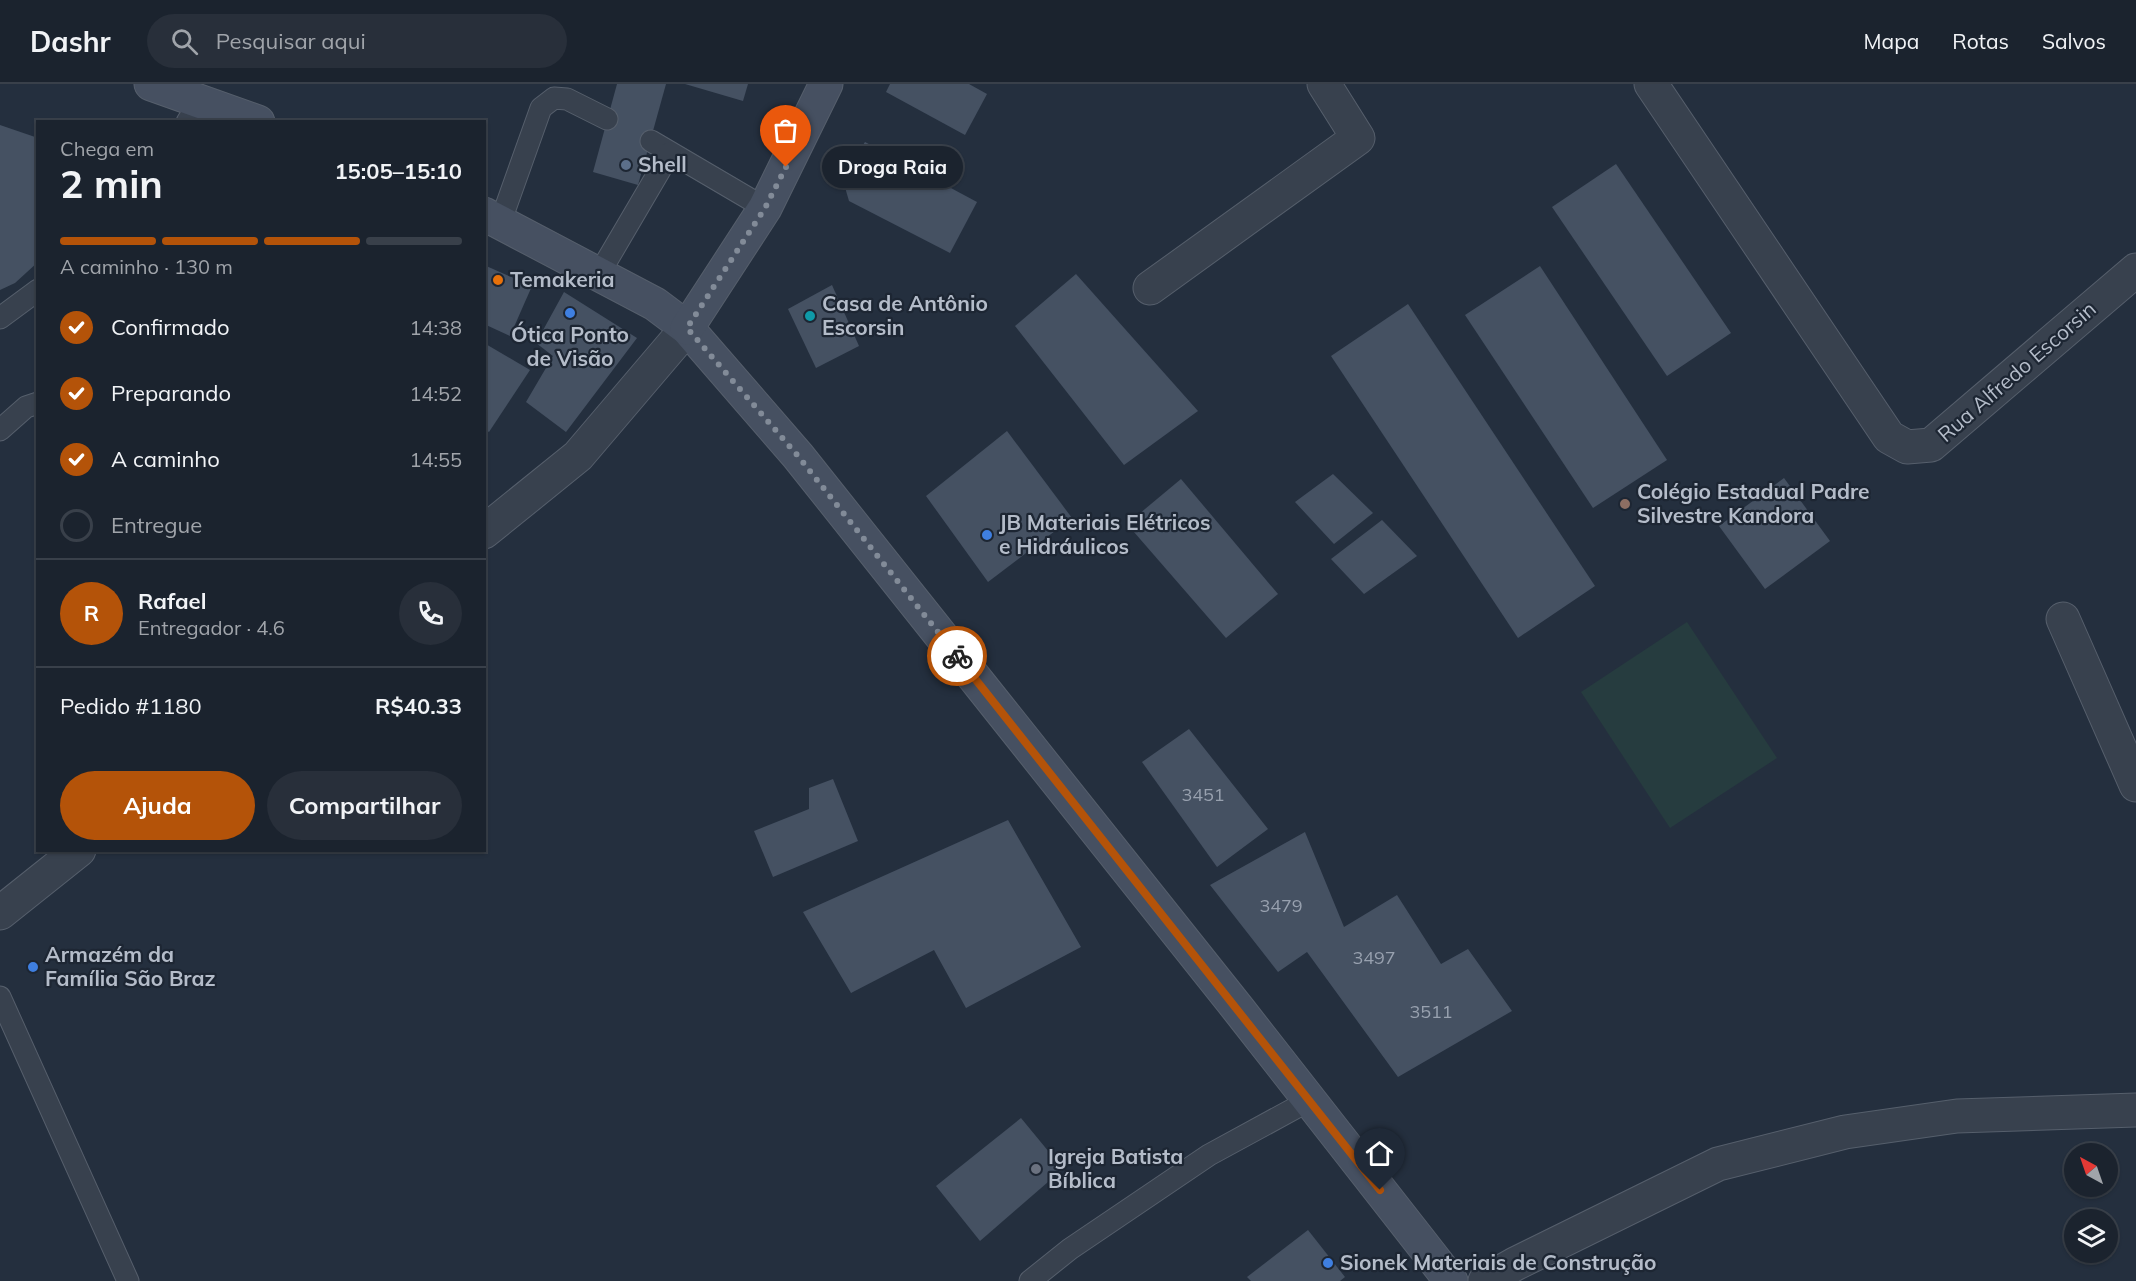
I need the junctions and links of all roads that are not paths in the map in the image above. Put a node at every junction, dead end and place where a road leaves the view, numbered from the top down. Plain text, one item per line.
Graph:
1 (151, 84) edge
2 (826, 84) edge
3 (1323, 84) edge
4 (1651, 84) edge
5 (194, 111) edge
6 (607, 119) dead end
7 (246, 120) edge
8 (651, 141) dead end
9 (670, 153) junction
10 (765, 208) junction
11 (492, 218) edge
12 (2136, 270) edge
13 (599, 274) junction
14 (1150, 288) dead end
15 (36, 291) edge
16 (0, 318) edge
17 (687, 328) junction
18 (36, 404) edge
19 (0, 430) edge
20 (486, 530) edge
21 (2063, 619) dead end
22 (2136, 785) edge
23 (76, 852) edge
24 (0, 913) edge
25 (0, 997) edge
26 (1310, 1100) junction
27 (2136, 1110) edge
28 (128, 1281) edge
29 (1030, 1281) edge
30 (1451, 1281) edge
31 (1485, 1281) edge

1 - 5 main road
2 - 10 main road
3 - 14 street
4 - 12 street, Rua Alfredo Escorsin
5 - 7 main road
6 - 11 lane
8 - 9 lane
9 - 10 lane
9 - 13 lane
10 - 17 main road
11 - 13 main road
13 - 17 main road
15 - 16 lane
17 - 20 street
17 - 26 main road
18 - 19 lane
21 - 22 street
23 - 24 street
25 - 28 lane
26 - 29 lane
26 - 30 main road
27 - 31 street

